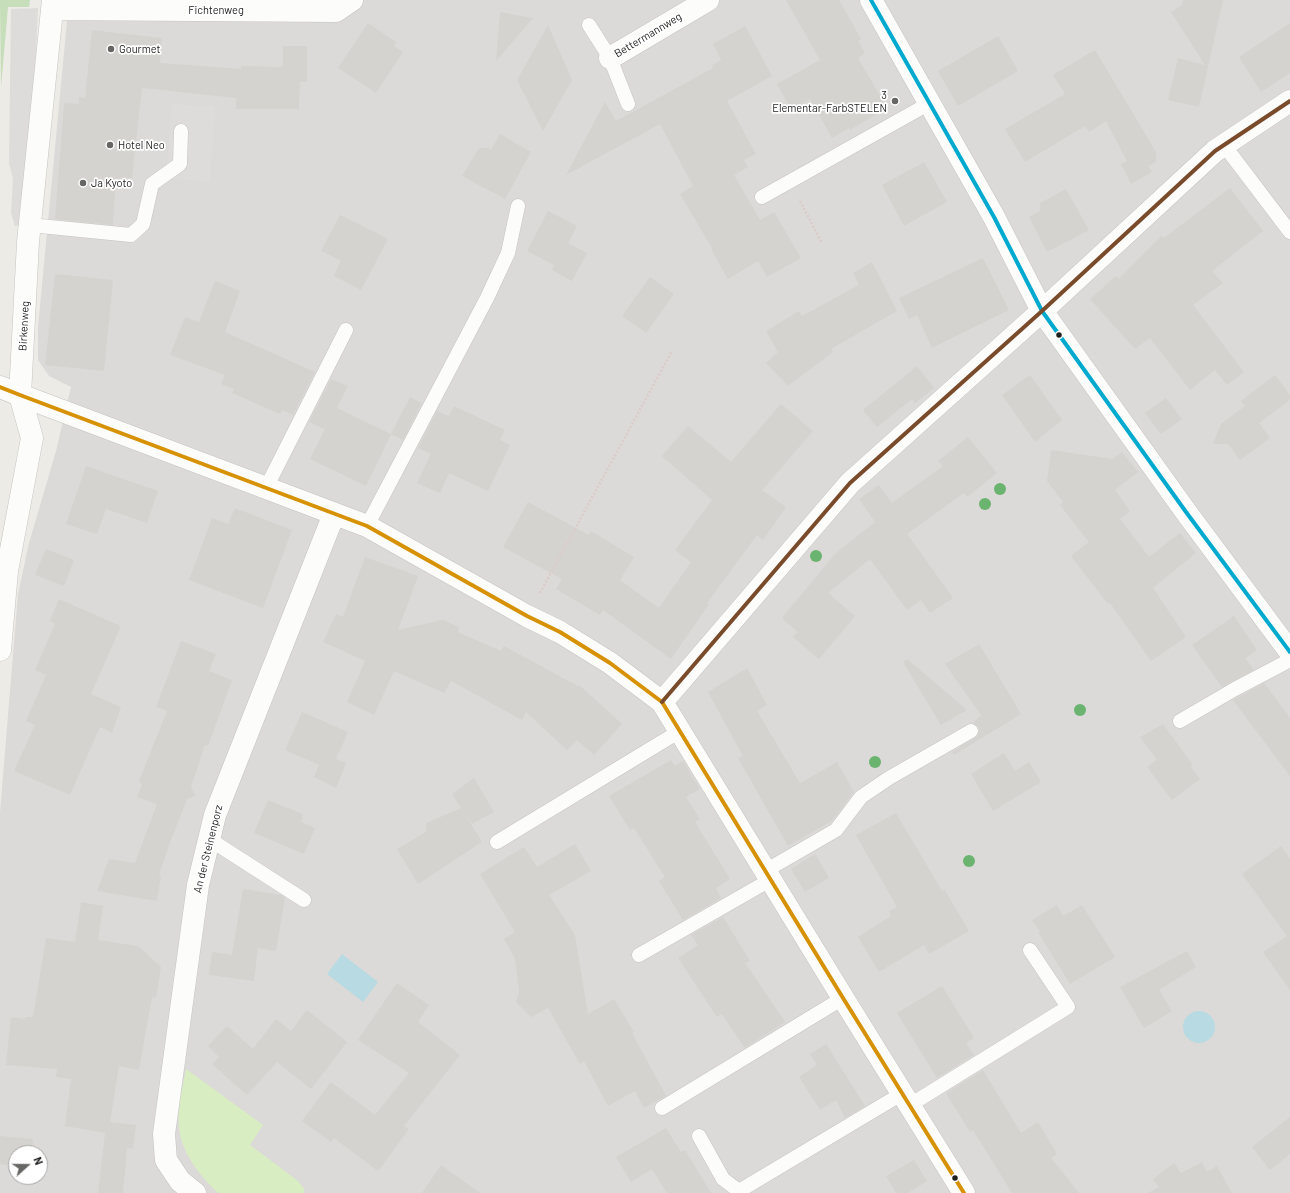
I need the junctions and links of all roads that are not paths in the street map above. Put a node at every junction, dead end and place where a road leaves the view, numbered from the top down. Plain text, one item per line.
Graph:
1 (352, 0) edge
2 (708, 0) edge
3 (871, 0) edge
4 (53, 4) edge
5 (589, 25) dead end
6 (610, 58) junction
7 (1290, 101) edge
8 (930, 103) junction
9 (628, 104) dead end
10 (181, 130) dead end
11 (1224, 145) junction
12 (762, 197) dead end
13 (518, 206) dead end
14 (30, 225) junction
15 (1290, 232) edge
16 (1042, 311) junction
17 (346, 330) dead end
18 (0, 387) edge
19 (20, 396) junction
20 (266, 488) junction
21 (334, 514) junction
22 (367, 526) junction
23 (0, 650) edge
24 (1290, 652) edge
25 (1290, 660) edge
26 (662, 702) junction
27 (1180, 721) dead end
28 (680, 731) junction
29 (971, 731) dead end
30 (209, 838) junction
31 (497, 842) dead end
32 (768, 875) junction
33 (304, 900) dead end
34 (1030, 950) dead end
35 (639, 955) dead end
36 (843, 998) junction
37 (906, 1099) junction
38 (662, 1108) dead end
39 (699, 1136) dead end
40 (195, 1193) edge
41 (964, 1193) edge

1 - 4 street, Fichtenweg
2 - 6 street, Bettermannweg
3 - 8 street
4 - 14 street, Birkenweg
5 - 6 lane
6 - 9 lane
7 - 11 street
8 - 12 lane
8 - 16 street
10 - 14 lane
11 - 15 lane
11 - 16 street
13 - 22 lane
14 - 19 street, Birkenweg
16 - 24 street
16 - 26 street
17 - 20 lane
18 - 19 street
19 - 20 street
19 - 23 street, Birkenweg
20 - 21 street
21 - 22 street
21 - 30 street, An der Steinenporz
22 - 26 street
25 - 27 lane
26 - 28 street
28 - 31 lane
28 - 32 street
29 - 32 lane
30 - 33 lane
30 - 40 street, An der Steinenporz
32 - 35 lane
32 - 36 street
34 - 37 lane
36 - 37 street
36 - 38 lane
37 - 39 lane
37 - 41 street

